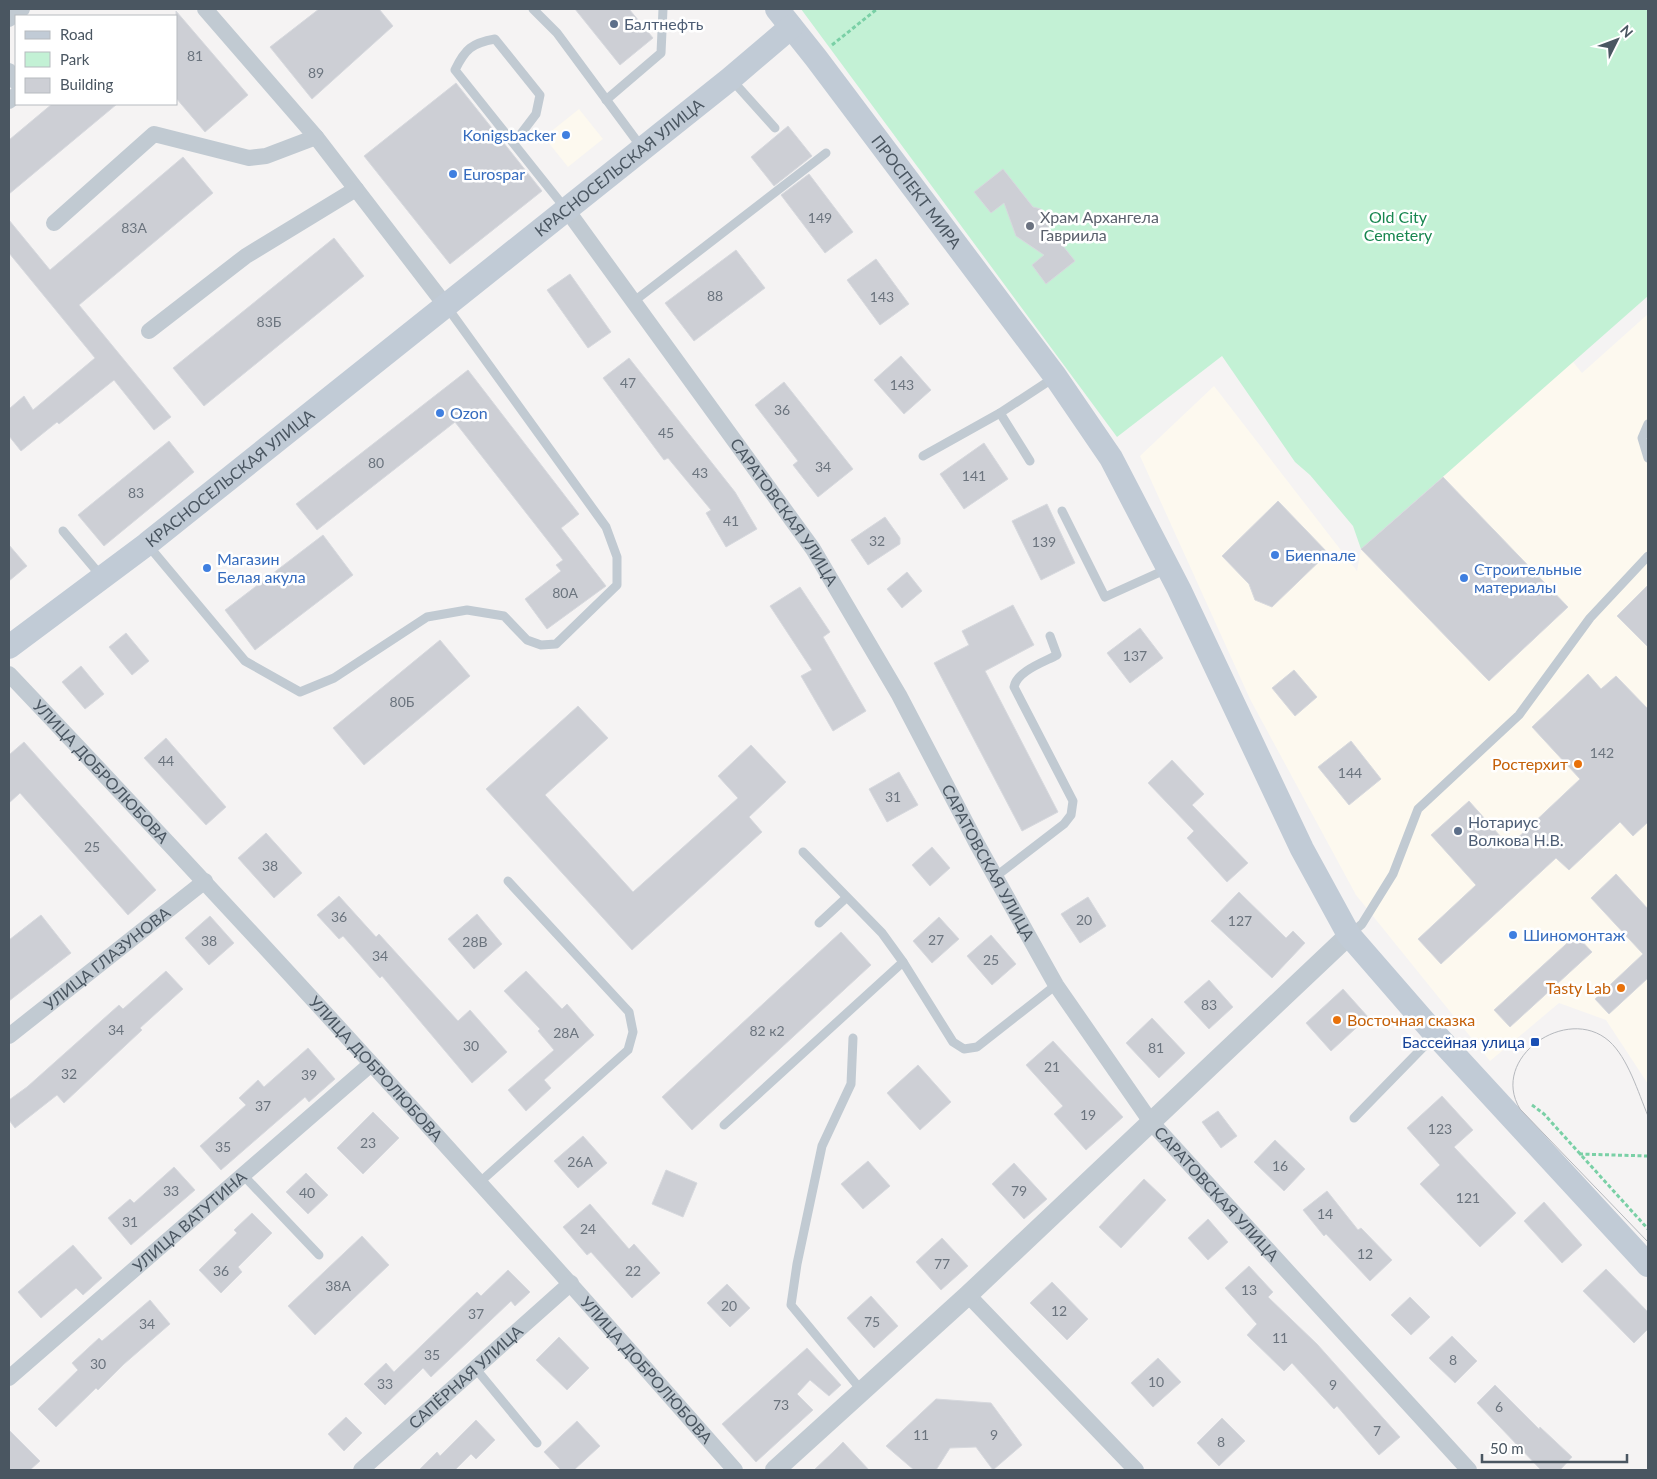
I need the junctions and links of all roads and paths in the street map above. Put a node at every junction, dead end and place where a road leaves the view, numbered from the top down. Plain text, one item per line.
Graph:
1 (22, 9) edge
2 (205, 9) edge
3 (533, 9) edge
4 (663, 9) edge
5 (877, 9) edge
6 (784, 18) edge
7 (9, 19) edge
8 (816, 58) junction
9 (730, 79) junction
10 (606, 100) junction
11 (775, 128) dead end
12 (316, 137) junction
13 (514, 143) dead end
14 (642, 148) junction
15 (826, 153) dead end
16 (356, 189) junction
17 (566, 210) junction
18 (54, 223) dead end
19 (633, 302) junction
20 (446, 306) junction
21 (149, 331) dead end
22 (1055, 376) junction
23 (1000, 413) junction
24 (1648, 424) edge
25 (924, 456) dead end
26 (1648, 458) edge
27 (1030, 461) dead end
28 (1062, 511) dead end
29 (63, 531) dead end
30 (147, 544) junction
31 (1648, 556) edge
32 (1169, 569) junction
33 (102, 577) junction
34 (1050, 636) dead end
35 (9, 647) edge
36 (9, 674) edge
37 (802, 852) dead end
38 (995, 877) junction
39 (205, 880) junction
40 (508, 881) dead end
41 (846, 898) junction
42 (820, 923) dead end
43 (1349, 935) junction
44 (903, 962) junction
45 (1056, 985) junction
46 (1435, 1034) junction
47 (9, 1036) edge
48 (853, 1038) dead end
49 (371, 1064) junction
50 (1529, 1104) dead end
51 (1354, 1118) dead end
52 (1151, 1122) junction
53 (724, 1125) dead end
54 (1579, 1154) junction
55 (1648, 1156) edge
56 (243, 1175) junction
57 (480, 1182) junction
58 (1648, 1229) edge
59 (319, 1255) dead end
60 (1648, 1265) edge
61 (571, 1283) junction
62 (968, 1295) junction
63 (476, 1369) junction
64 (9, 1378) edge
65 (862, 1391) junction
66 (537, 1443) dead end
67 (361, 1470) edge
68 (734, 1470) edge
69 (775, 1470) edge
70 (1136, 1470) edge
71 (1469, 1470) edge

1 - 7 street
2 - 12 street
3 - 10 lane
4 - 10 lane
5 - 8 path
6 - 8 main road, ПРОСПЕКТ МИРА
6 - 9 main road, КРАСНОСЕЛЬСКАЯ УЛИЦА
8 - 22 main road, ПРОСПЕКТ МИРА
9 - 11 lane
9 - 14 main road, КРАСНОСЕЛЬСКАЯ УЛИЦА
10 - 14 lane
12 - 16 street
12 - 18 street
13 - 17 lane
14 - 17 main road, КРАСНОСЕЛЬСКАЯ УЛИЦА
15 - 19 lane
16 - 20 street
16 - 21 street
17 - 19 street, САРАТОВСКАЯ УЛИЦА
17 - 20 main road, КРАСНОСЕЛЬСКАЯ УЛИЦА
19 - 38 street, САРАТОВСКАЯ УЛИЦА
20 - 30 main road, КРАСНОСЕЛЬСКАЯ УЛИЦА
20 - 30 lane
22 - 23 lane
22 - 32 main road, ПРОСПЕКТ МИРА
23 - 25 lane
23 - 27 lane
24 - 26 lane
28 - 32 lane
29 - 33 lane
30 - 33 main road, КРАСНОСЕЛЬСКАЯ УЛИЦА
31 - 43 lane
32 - 43 main road, ПРОСПЕКТ МИРА
33 - 35 main road, КРАСНОСЕЛЬСКАЯ УЛИЦА
34 - 38 lane
36 - 39 street, УЛИЦА ДОБРОЛЮБОВА
37 - 41 lane
38 - 45 street, САРАТОВСКАЯ УЛИЦА
39 - 47 street, УЛИЦА ГЛАЗУНОВА
39 - 49 street, УЛИЦА ДОБРОЛЮБОВА
40 - 57 lane
41 - 42 lane
41 - 44 lane
43 - 46 main road, ПРОСПЕКТ МИРА
43 - 52 street
44 - 45 lane
44 - 53 lane
45 - 52 street, САРАТОВСКАЯ УЛИЦА
46 - 51 lane
46 - 60 main road, ПРОСПЕКТ МИРА
48 - 65 lane
49 - 56 street, УЛИЦА ВАТУТИНА
49 - 57 street, УЛИЦА ДОБРОЛЮБОВА
50 - 54 path
52 - 62 street
52 - 71 street, САРАТОВСКАЯ УЛИЦА
54 - 55 path
54 - 58 path
56 - 59 lane
56 - 64 street, УЛИЦА ВАТУТИНА
57 - 61 street, УЛИЦА ДОБРОЛЮБОВА
61 - 63 street, САПЁРНАЯ УЛИЦА
61 - 68 street, УЛИЦА ДОБРОЛЮБОВА
62 - 65 street
62 - 70 street
63 - 66 lane
63 - 67 street, САПЁРНАЯ УЛИЦА
65 - 69 street

